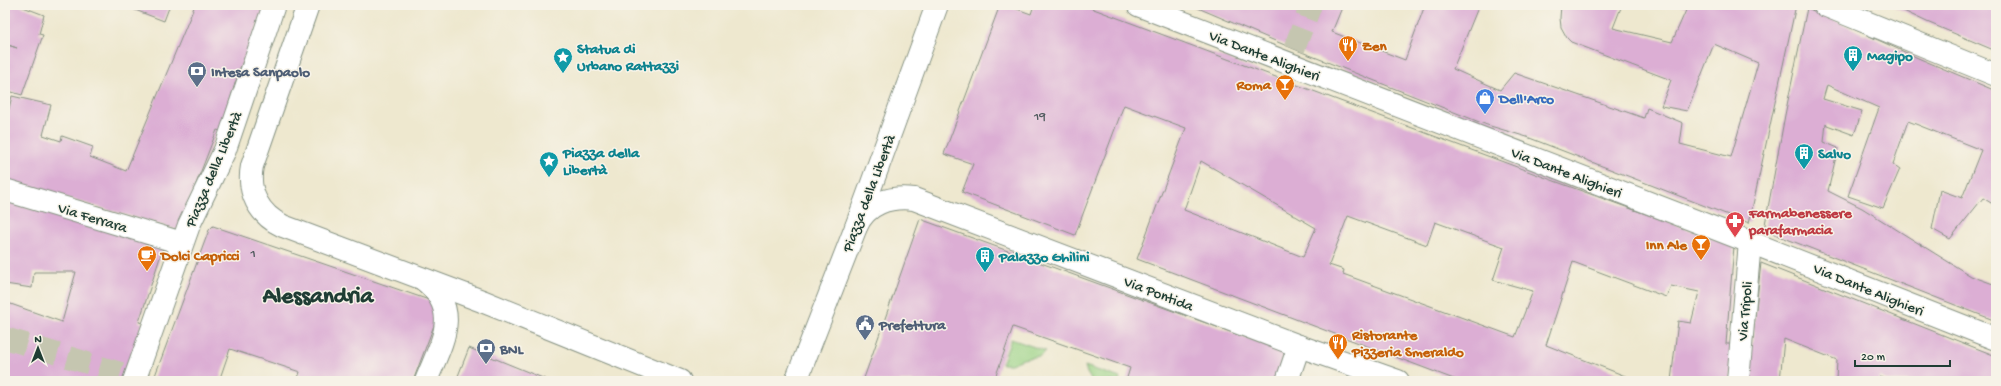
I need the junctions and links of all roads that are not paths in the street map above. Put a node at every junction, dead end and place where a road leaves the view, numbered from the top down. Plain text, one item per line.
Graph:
1 (274, 5) edge
2 (308, 5) edge
3 (937, 5) edge
4 (1138, 5) edge
5 (1824, 5) edge
6 (1996, 75) edge
7 (5, 190) edge
8 (856, 227) junction
9 (1750, 242) junction
10 (182, 243) junction
11 (417, 277) junction
12 (1996, 339) edge
13 (1299, 346) junction
14 (797, 378) edge
15 (134, 381) edge
16 (426, 381) edge
17 (680, 381) edge
18 (1287, 381) edge
19 (1398, 381) edge
20 (1738, 381) edge

1 - 10 street, Piazza della Libertà
2 - 11 street
3 - 8 street, Piazza della Libertà
4 - 9 street, Via Dante Alighieri
5 - 6 street
7 - 10 street, Via Ferrara
8 - 13 street, Via Pontida
8 - 14 street, Piazza della Libertà
9 - 12 street, Via Dante Alighieri
9 - 20 street, Via Tripoli
10 - 15 street, Piazza della Libertà
11 - 16 street
11 - 17 street
13 - 18 street
13 - 19 street, Via Pontida

